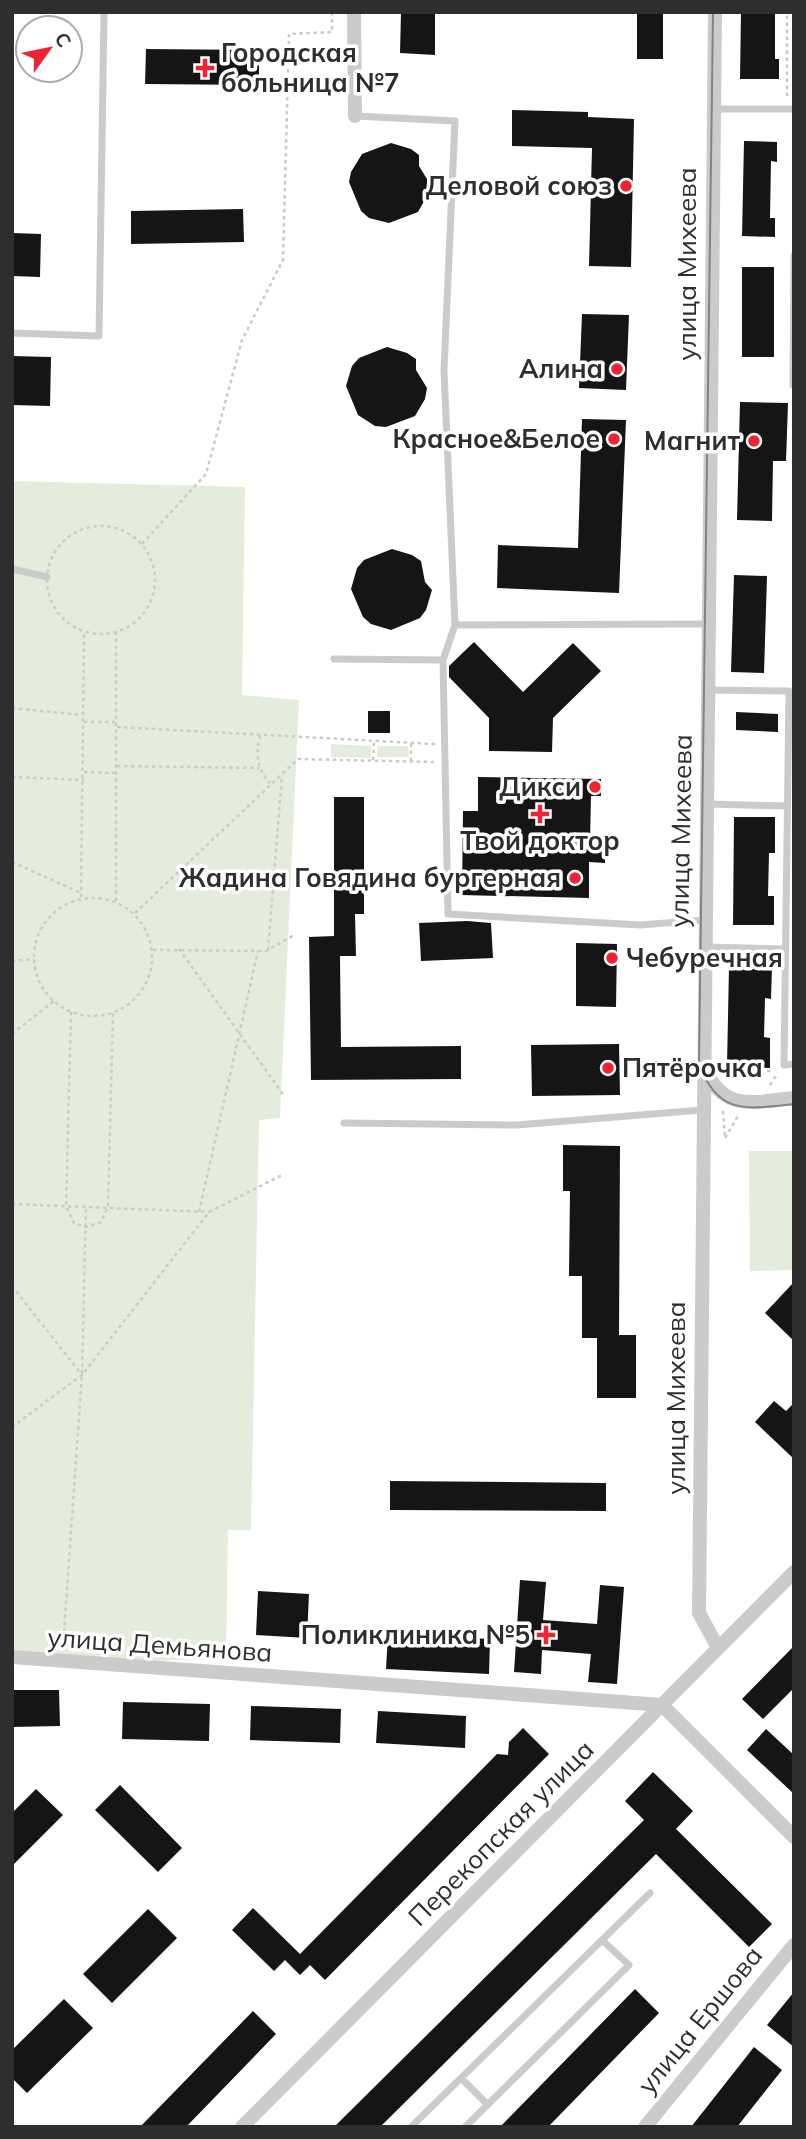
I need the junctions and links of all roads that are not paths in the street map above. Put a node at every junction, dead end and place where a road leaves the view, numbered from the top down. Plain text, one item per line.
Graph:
1 (104, 12) edge
2 (354, 12) edge
3 (715, 12) edge
4 (712, 109) junction
5 (790, 109) edge
6 (355, 116) joint
7 (794, 256) edge
8 (12, 333) edge
9 (793, 385) edge
10 (12, 569) edge
11 (47, 578) road end
12 (709, 624) junction
13 (456, 625) junction
14 (334, 659) dead end
15 (443, 660) junction
16 (708, 690) junction
17 (792, 690) edge
18 (706, 804) junction
19 (787, 806) junction
20 (790, 822) edge
21 (705, 920) junction
22 (704, 947) junction
23 (785, 949) junction
24 (794, 1064) edge
25 (703, 1065) junction
26 (794, 1098) edge
27 (702, 1110) junction
28 (344, 1123) dead end
29 (794, 1572) edge
30 (717, 1646) junction
31 (12, 1657) edge
32 (662, 1706) junction
33 (794, 1837) edge
34 (650, 1893) dead end
35 (602, 1940) junction
36 (794, 1945) edge
37 (461, 2078) junction
38 (488, 2105) junction
39 (242, 2127) edge
40 (411, 2127) edge
41 (465, 2127) edge
42 (645, 2127) edge

1 - 8 lane
2 - 6 street
3 - 4 street, улица Михеева
4 - 5 lane
4 - 12 street, улица Михеева
6 - 13 lane
7 - 9 lane
10 - 11 lane
12 - 13 lane
12 - 16 street, улица Михеева
13 - 15 lane
14 - 15 lane
15 - 21 lane
16 - 17 lane
16 - 18 street, улица Михеева
17 - 19 lane
18 - 19 lane
18 - 21 street, улица Михеева
19 - 20 lane
20 - 23 lane
21 - 22 street, улица Михеева
22 - 23 lane
22 - 25 street, улица Михеева
23 - 24 lane
25 - 26 street
25 - 27 street, улица Михеева
27 - 28 lane
27 - 30 street, улица Михеева
29 - 30 street, Перекопская улица
30 - 32 street, Перекопская улица
31 - 32 street, улица Демьянова
32 - 33 street
32 - 39 street, Перекопская улица
34 - 35 lane
35 - 37 lane
35 - 38 lane
36 - 42 street, улица Ершова
37 - 38 lane
37 - 40 lane
38 - 41 lane

